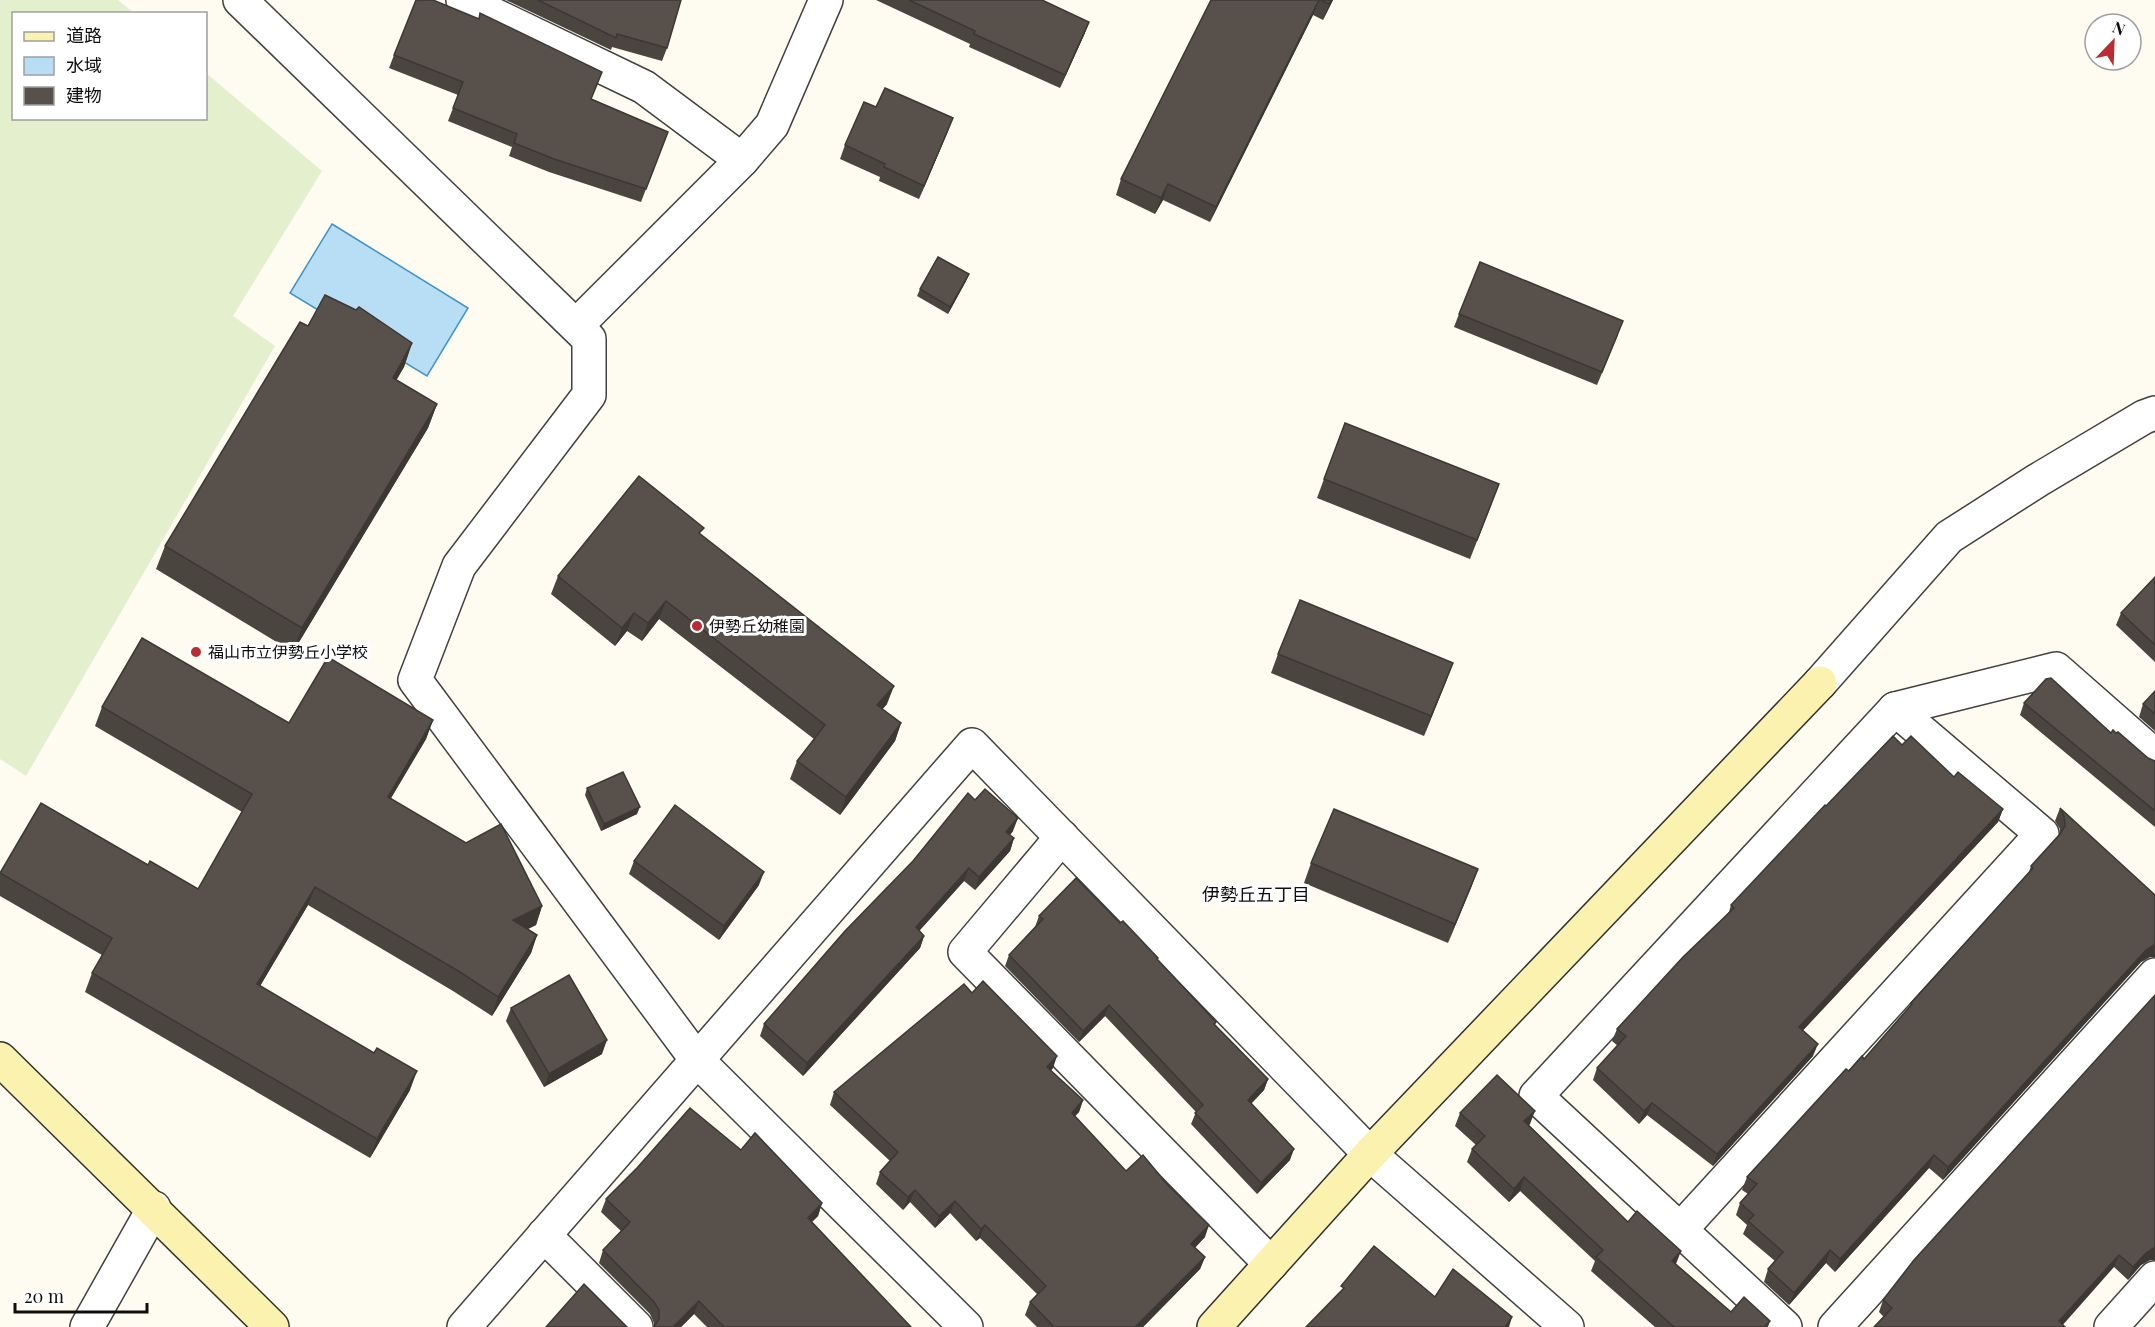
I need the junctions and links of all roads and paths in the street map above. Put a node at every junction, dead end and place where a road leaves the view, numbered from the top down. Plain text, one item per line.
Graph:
1 (240, 0) edge
2 (463, 0) edge
3 (826, 0) edge
4 (742, 160) junction
5 (576, 326) junction
6 (2155, 413) edge
7 (1894, 709) junction
8 (2155, 756) edge
9 (1062, 837) junction
10 (2155, 975) edge
11 (0, 1059) edge
12 (697, 1060) junction
13 (1370, 1154) junction
14 (154, 1208) junction
15 (1680, 1230) junction
16 (544, 1235) junction
17 (1271, 1264) junction
18 (2155, 1278) edge
19 (87, 1327) edge
20 (272, 1327) edge
21 (464, 1327) edge
22 (636, 1327) edge
23 (966, 1327) edge
24 (1214, 1327) edge
25 (1567, 1327) edge
26 (1785, 1327) edge
27 (1835, 1327) edge
28 (2111, 1327) edge

1 - 5 street
2 - 4 street
3 - 4 street
4 - 5 street
5 - 12 street
6 - 13 street
7 - 8 street
7 - 15 street
7 - 15 street
9 - 12 street
9 - 13 street
9 - 17 street
10 - 27 street
11 - 14 street
12 - 16 street
12 - 23 street
13 - 17 street
13 - 25 street
14 - 19 street
14 - 20 street
15 - 26 street
16 - 21 street
16 - 22 street
17 - 24 street
18 - 28 street

